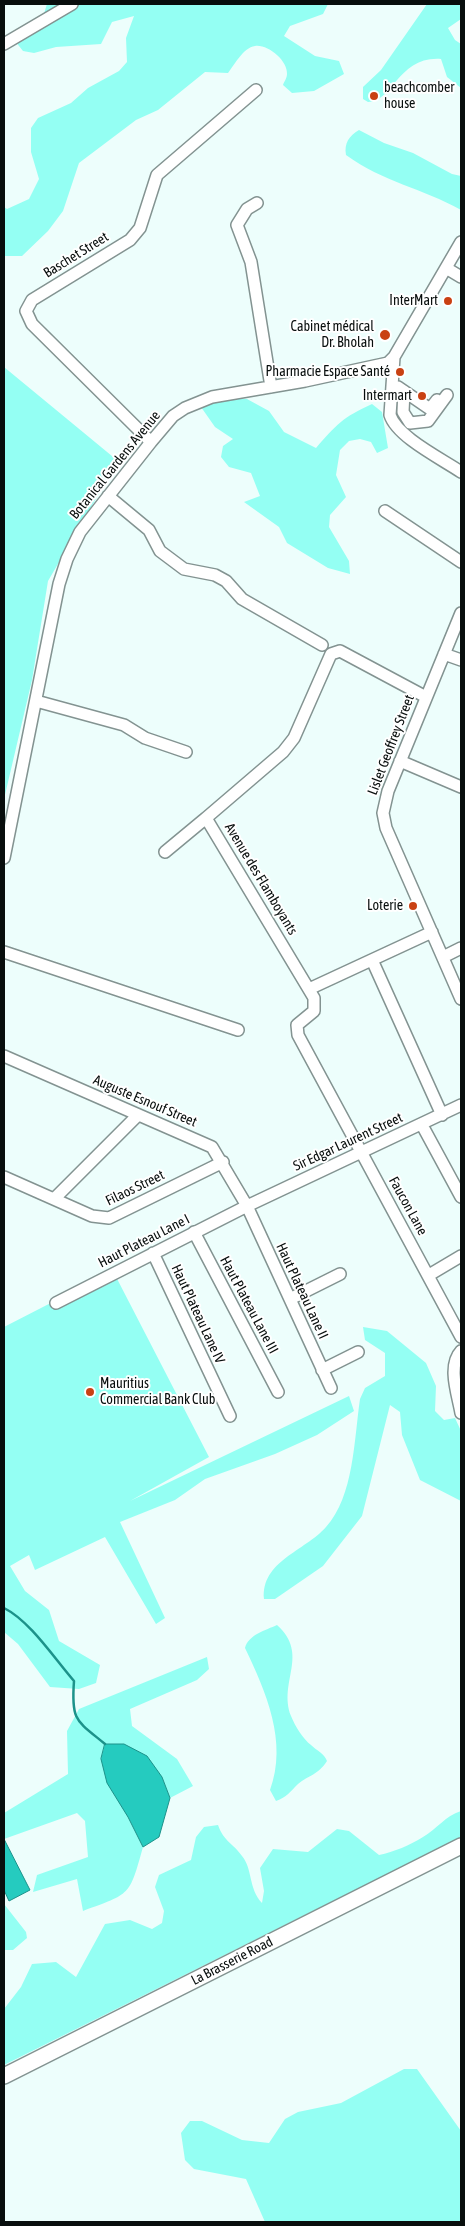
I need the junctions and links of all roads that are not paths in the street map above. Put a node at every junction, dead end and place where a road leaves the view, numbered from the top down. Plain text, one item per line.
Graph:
1 (72, 4) edge
2 (4, 44) edge
3 (256, 90) dead end
4 (257, 203) dead end
5 (461, 242) edge
6 (446, 268) junction
7 (461, 277) edge
8 (394, 357) junction
9 (392, 383) junction
10 (271, 387) junction
11 (404, 391) junction
12 (151, 442) junction
13 (461, 472) edge
14 (108, 496) junction
15 (385, 511) dead end
16 (461, 562) edge
17 (461, 613) edge
18 (322, 646) dead end
19 (444, 654) junction
20 (461, 660) edge
21 (426, 697) junction
22 (36, 701) junction
23 (186, 752) dead end
24 (400, 761) junction
25 (461, 787) edge
26 (206, 818) junction
27 (165, 852) dead end
28 (4, 858) edge
29 (432, 932) junction
30 (461, 948) edge
31 (4, 952) edge
32 (443, 956) junction
33 (372, 960) junction
34 (309, 989) junction
35 (461, 999) edge
36 (238, 1030) dead end
37 (4, 1056) edge
38 (461, 1105) edge
39 (138, 1114) junction
40 (442, 1115) junction
41 (422, 1124) junction
42 (361, 1152) junction
43 (223, 1162) junction
44 (4, 1177) edge
45 (461, 1197) edge
46 (55, 1198) junction
47 (247, 1206) junction
48 (194, 1232) junction
49 (153, 1253) junction
50 (461, 1256) edge
51 (340, 1274) dead end
52 (429, 1275) junction
53 (290, 1299) junction
54 (56, 1303) dead end
55 (461, 1337) edge
56 (461, 1351) edge
57 (358, 1352) dead end
58 (322, 1370) junction
59 (331, 1388) dead end
60 (278, 1392) dead end
61 (461, 1413) edge
62 (230, 1416) dead end
63 (461, 1846) edge
64 (4, 2076) edge

1 - 2 street
3 - 12 street, Baschet Street
4 - 10 street
5 - 6 street
6 - 7 street
6 - 8 street
8 - 9 street
8 - 10 street, Botanical Gardens Avenue
9 - 11 street
9 - 13 street
10 - 12 street, Botanical Gardens Avenue
11 - 11 street
12 - 14 street, Botanical Gardens Avenue
14 - 18 street
14 - 22 street, Botanical Gardens Avenue
15 - 16 street
17 - 19 street, Lislet Geoffrey Street
19 - 20 street
19 - 21 street, Lislet Geoffrey Street
21 - 24 street, Lislet Geoffrey Street
21 - 26 street, Avenue des Flamboyants
22 - 23 street
22 - 28 street, Botanical Gardens Avenue
24 - 25 street
24 - 29 street, Lislet Geoffrey Street
26 - 27 street
26 - 34 street, Avenue des Flamboyants
29 - 32 street, Lislet Geoffrey Street
29 - 33 street
30 - 32 street
31 - 36 street
32 - 35 street, Lislet Geoffrey Street
33 - 34 street
33 - 40 street
34 - 42 street, Avenue des Flamboyants
37 - 39 street, Auguste Esnouf Street
38 - 40 street, Sir Edgar Laurent Street
39 - 43 street, Auguste Esnouf Street
39 - 46 street
40 - 41 street, Sir Edgar Laurent Street
41 - 42 street, Sir Edgar Laurent Street
41 - 45 street
42 - 47 street, Sir Edgar Laurent Street
42 - 52 street, Faucon Lane
43 - 46 street, Filaos Street
43 - 47 street, Auguste Esnouf Street
44 - 46 street, Filaos Street
47 - 48 street, Haut Plateau Lane I
47 - 53 street, Haut Plateau Lane II
48 - 49 street, Haut Plateau Lane I
48 - 60 street, Haut Plateau Lane III
49 - 54 street, Haut Plateau Lane I
49 - 62 street, Haut Plateau Lane IV
50 - 52 street
51 - 53 street
52 - 55 street
53 - 58 street, Haut Plateau Lane II
56 - 61 street
57 - 58 street
58 - 59 street, Haut Plateau Lane II
63 - 64 main road, La Brasserie Road

